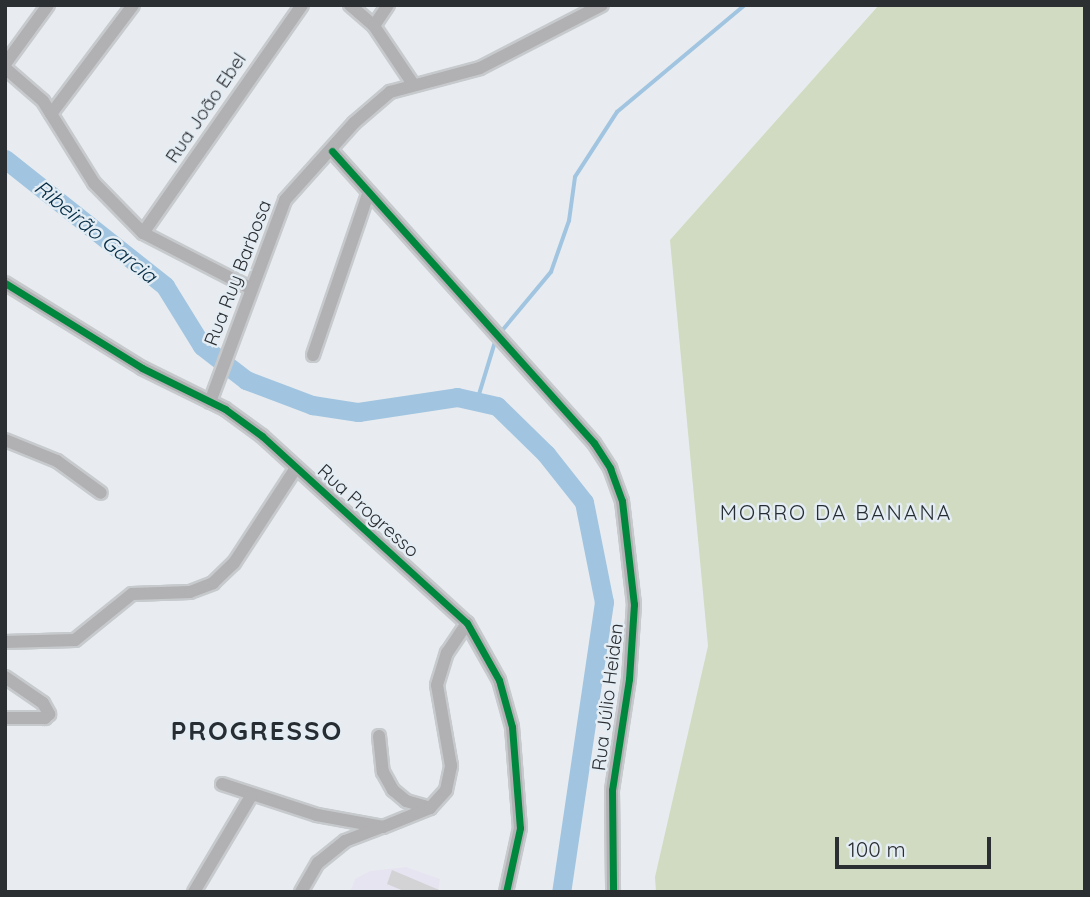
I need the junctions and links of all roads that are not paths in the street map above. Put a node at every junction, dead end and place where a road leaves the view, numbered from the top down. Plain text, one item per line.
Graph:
1 (48, 5) edge
2 (133, 5) edge
3 (302, 5) edge
4 (350, 5) edge
5 (388, 5) edge
6 (602, 5) edge
7 (374, 26) junction
8 (5, 66) edge
9 (413, 84) junction
10 (51, 114) junction
11 (332, 151) junction
12 (368, 194) junction
13 (143, 233) junction
14 (5, 283) edge
15 (250, 288) junction
16 (313, 355) dead end
17 (210, 402) junction
18 (5, 440) edge
19 (296, 468) junction
20 (101, 493) dead end
21 (467, 623) junction
22 (5, 642) edge
23 (5, 677) edge
24 (5, 718) edge
25 (379, 736) dead end
26 (222, 784) dead end
27 (251, 796) junction
28 (430, 808) junction
29 (383, 827) junction
30 (194, 892) edge
31 (301, 892) edge
32 (506, 892) edge
33 (613, 892) edge

1 - 8 street
2 - 10 street
3 - 13 street, Rua João Ebel
4 - 7 street
5 - 7 street
6 - 9 street, Rua Ruy Barbosa
7 - 9 street
8 - 10 street
9 - 11 street, Rua Ruy Barbosa
10 - 13 street
11 - 12 street, Rua Júlio Heiden
11 - 15 street, Rua Ruy Barbosa
12 - 16 street
12 - 33 street, Rua Júlio Heiden
13 - 15 street
14 - 17 street, Rua Progresso
15 - 17 street, Rua Ruy Barbosa
17 - 19 street, Rua Progresso
18 - 20 street
19 - 21 street, Rua Progresso
19 - 22 street
21 - 28 street
21 - 32 street, Rua Progresso
23 - 24 street
25 - 28 street
26 - 27 street
27 - 29 street
27 - 30 street
28 - 29 street
29 - 31 street

